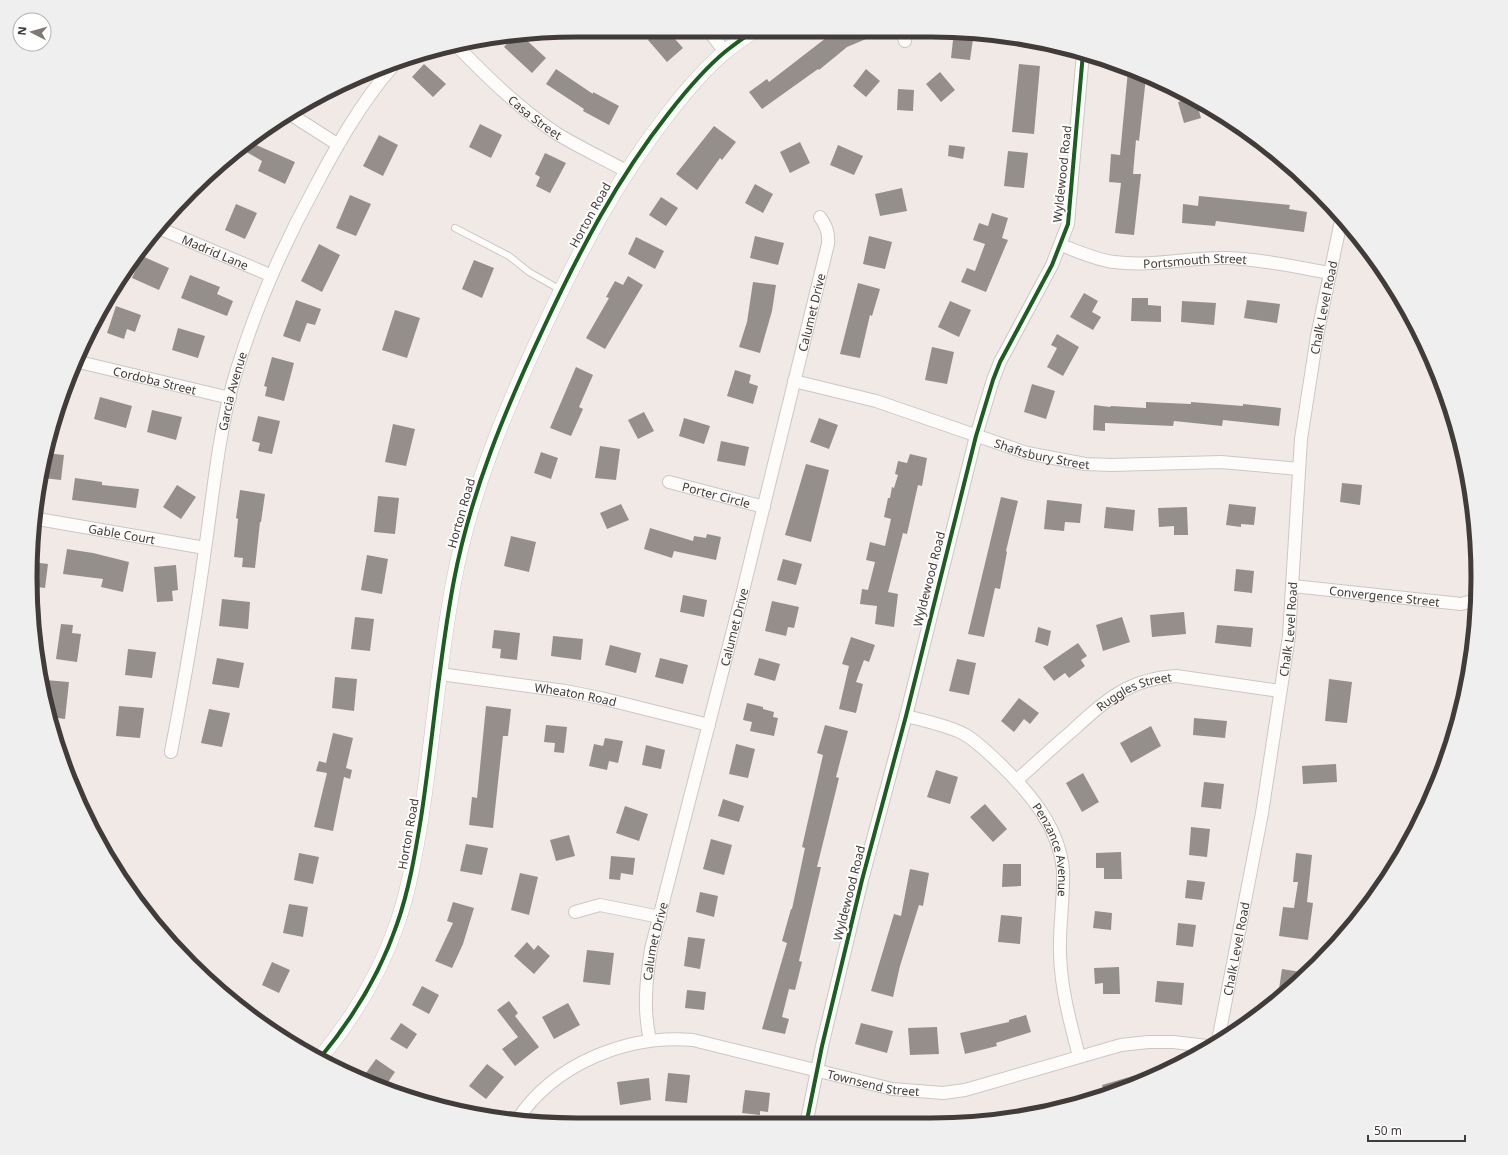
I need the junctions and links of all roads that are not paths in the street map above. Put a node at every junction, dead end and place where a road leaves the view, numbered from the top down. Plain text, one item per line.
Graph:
1 (713, 37) edge
2 (745, 37) edge
3 (461, 50) edge
4 (725, 52) junction
5 (1083, 59) edge
6 (389, 72) edge
7 (295, 117) edge
8 (338, 144) junction
9 (626, 171) junction
10 (820, 217) dead end
11 (1340, 225) edge
12 (455, 228) dead end
13 (164, 230) edge
14 (1061, 245) junction
15 (1330, 273) junction
16 (270, 275) junction
17 (561, 290) junction
18 (82, 363) edge
19 (794, 381) junction
20 (230, 398) junction
21 (976, 436) junction
22 (1299, 469) junction
23 (669, 482) dead end
24 (764, 507) junction
25 (41, 519) edge
26 (205, 548) junction
27 (1293, 586) junction
28 (1470, 602) edge
29 (440, 674) junction
30 (1280, 691) junction
31 (906, 716) junction
32 (709, 725) junction
33 (171, 752) dead end
34 (1017, 780) junction
35 (576, 912) dead end
36 (660, 917) junction
37 (1219, 1034) edge
38 (650, 1040) junction
39 (1202, 1045) edge
40 (323, 1054) edge
41 (1079, 1056) junction
42 (817, 1070) junction
43 (521, 1115) edge
44 (807, 1118) edge

1 - 4 street
2 - 4 street, Horton Road
3 - 9 street, Casa Street
4 - 9 street, Horton Road
5 - 14 street, Wyldewood Road
6 - 8 street, Garcia Avenue
7 - 8 street
8 - 16 street, Garcia Avenue
9 - 17 street, Horton Road
10 - 19 street, Calumet Drive
11 - 15 street, Chalk Level Road
12 - 17 lane
13 - 16 street, Madrid Lane
14 - 15 street, Portsmouth Street
14 - 21 street, Wyldewood Road
15 - 22 street, Chalk Level Road
16 - 20 street, Garcia Avenue
17 - 29 street, Horton Road
18 - 20 street, Cordoba Street
19 - 21 street, Shaftsbury Street
19 - 24 street, Calumet Drive
20 - 26 street, Garcia Avenue
21 - 22 street, Shaftsbury Street
21 - 31 street, Wyldewood Road
22 - 27 street, Chalk Level Road
23 - 24 street, Porter Circle
24 - 32 street, Calumet Drive
25 - 26 street, Gable Court
26 - 33 street, Garcia Avenue
27 - 28 street, Convergence Street
27 - 30 street, Chalk Level Road
29 - 32 street, Wheaton Road
29 - 40 street, Horton Road
30 - 34 street, Ruggles Street
30 - 37 street, Chalk Level Road
31 - 34 street, Penzance Avenue
31 - 42 street, Wyldewood Road
32 - 36 street, Calumet Drive
34 - 41 street, Penzance Avenue
35 - 36 street
36 - 38 street, Calumet Drive
38 - 42 street, Townsend Street
38 - 43 street, Townsend Street
39 - 41 street, Townsend Street
41 - 42 street, Townsend Street
42 - 44 street, Wyldewood Road

